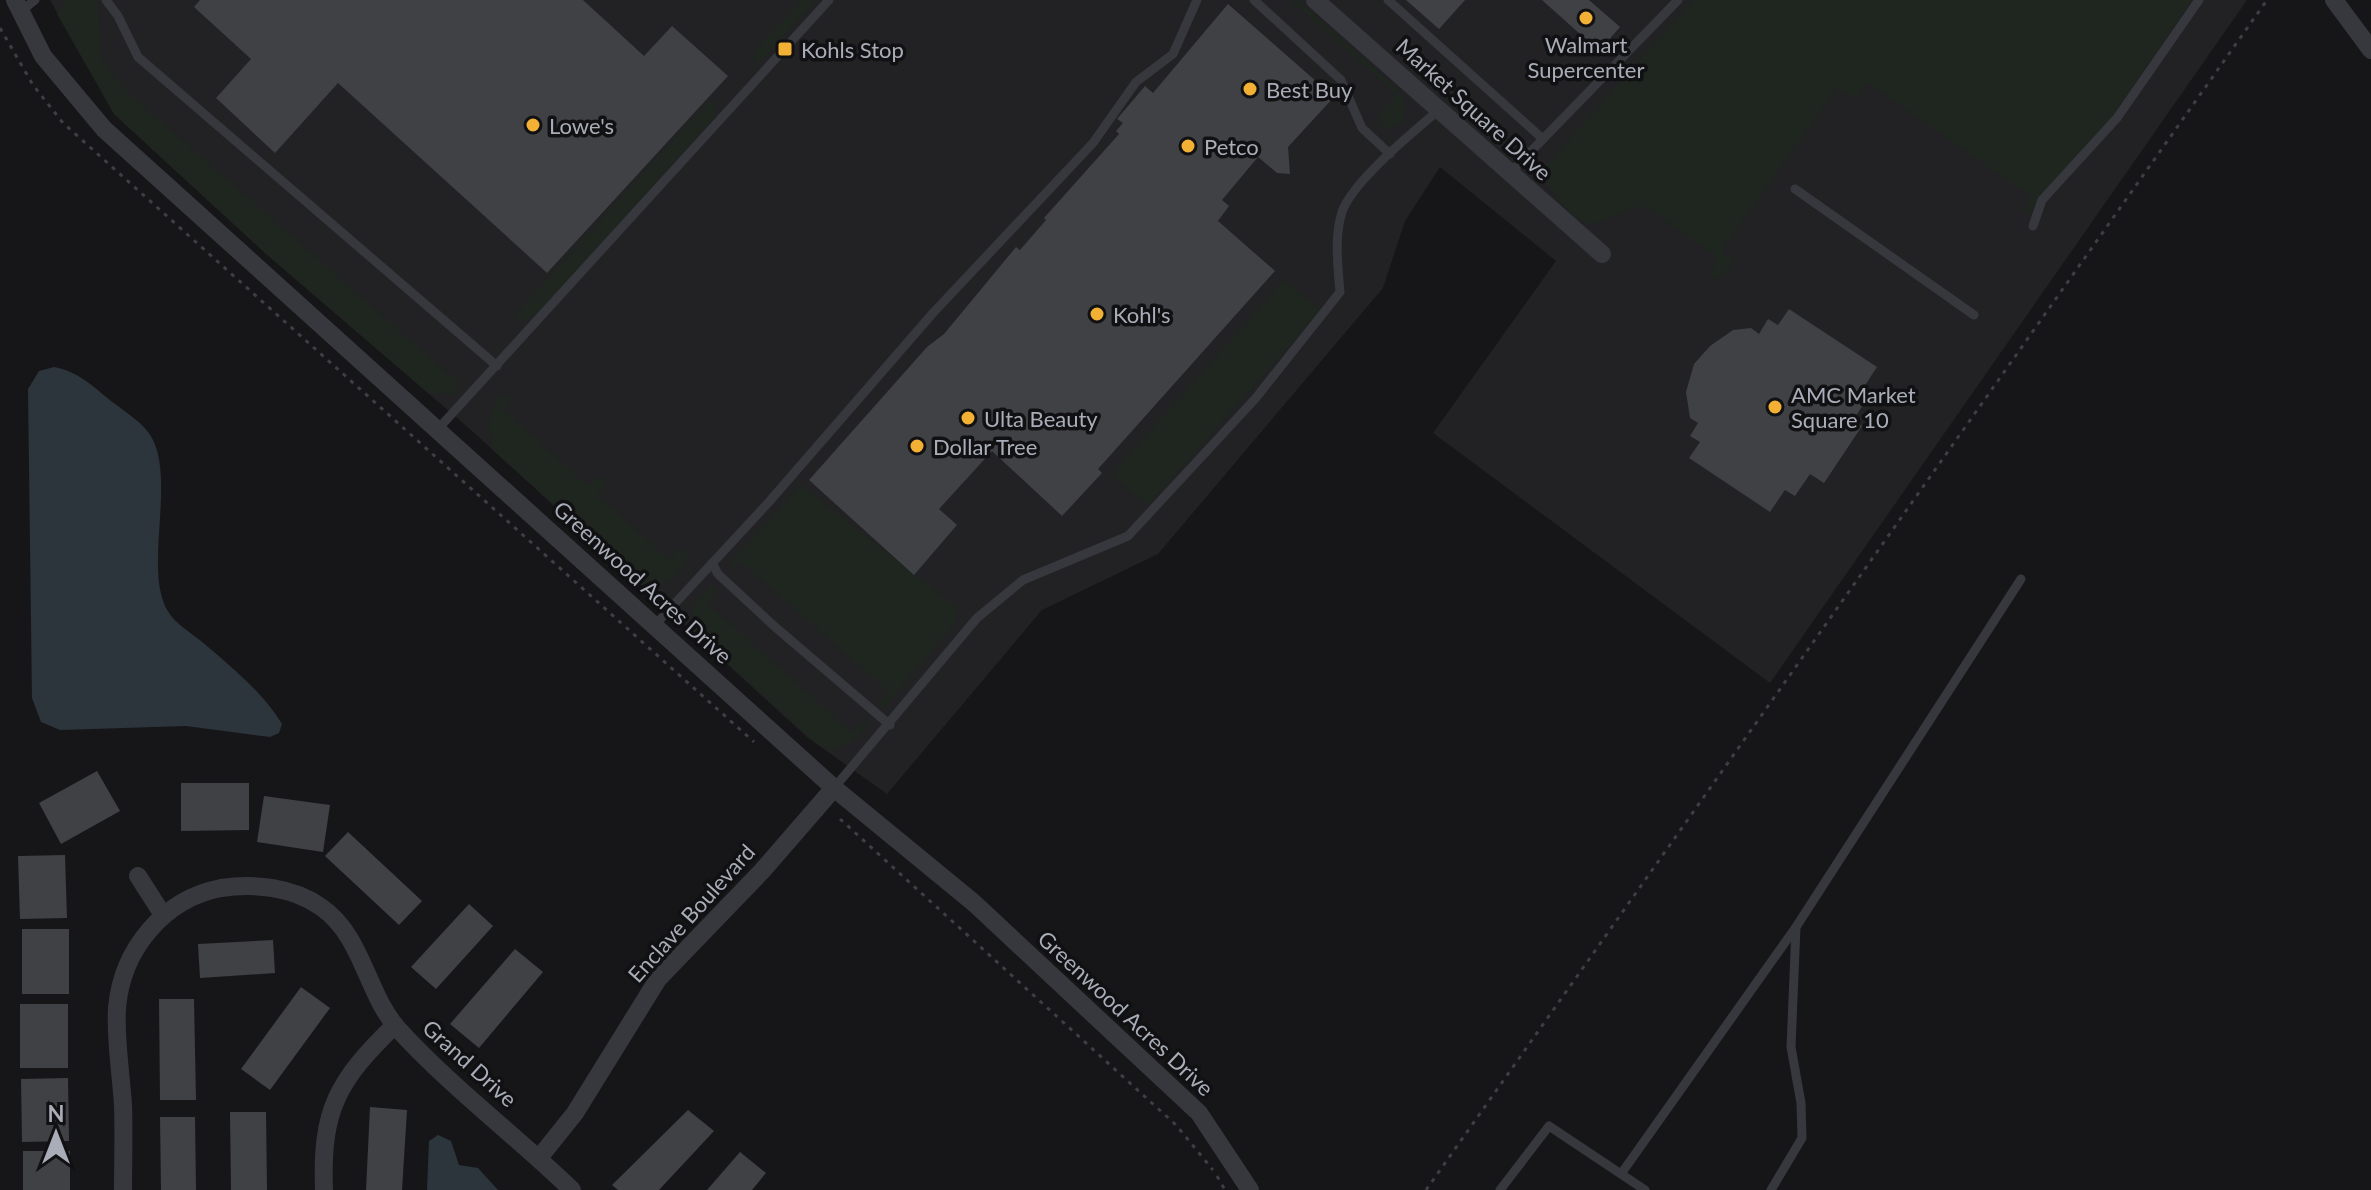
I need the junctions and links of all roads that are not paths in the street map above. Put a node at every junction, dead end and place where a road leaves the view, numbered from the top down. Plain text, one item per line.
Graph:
1 (106, 0) edge
2 (829, 0) edge
3 (1197, 0) edge
4 (1254, 0) edge
5 (1315, 0) edge
6 (1388, 0) edge
7 (1678, 0) edge
8 (2199, 0) edge
9 (2334, 0) edge
10 (23, 4) edge
11 (2371, 50) edge
12 (1439, 110) junction
13 (1543, 139) junction
14 (1390, 154) junction
15 (1510, 173) junction
16 (1795, 189) dead end
17 (2033, 226) dead end
18 (1602, 254) dead end
19 (1974, 315) dead end
20 (497, 366) junction
21 (438, 429) junction
22 (712, 563) junction
23 (2021, 579) dead end
24 (655, 625) junction
25 (890, 725) junction
26 (834, 788) junction
27 (138, 876) dead end
28 (163, 915) junction
29 (1796, 927) junction
30 (395, 1025) junction
31 (539, 1158) junction
32 (1621, 1174) junction
33 (123, 1190) edge
34 (324, 1190) edge
35 (572, 1190) edge
36 (1250, 1190) edge
37 (1500, 1190) edge
38 (1645, 1190) edge
39 (1771, 1190) edge

1 - 20 lane
2 - 20 lane
3 - 22 lane
4 - 14 lane
5 - 12 street, Market Square Drive
6 - 13 lane
7 - 13 lane
8 - 17 lane
9 - 11 street
10 - 21 street, Greenwood Acres Drive
12 - 14 lane
12 - 15 street, Market Square Drive
13 - 15 lane
14 - 25 lane
15 - 18 street, Market Square Drive
16 - 19 lane
20 - 21 lane
21 - 24 street, Greenwood Acres Drive
22 - 24 lane
22 - 25 lane
23 - 29 lane
24 - 26 street, Greenwood Acres Drive
25 - 26 lane
26 - 31 street, Enclave Boulevard
26 - 36 street, Greenwood Acres Drive
27 - 28 street
28 - 30 street, Grand Drive
28 - 33 street, Grand Drive
29 - 32 lane
29 - 39 lane
30 - 31 street, Grand Drive
30 - 34 street
31 - 35 street, Grand Drive
32 - 37 lane
32 - 38 lane

